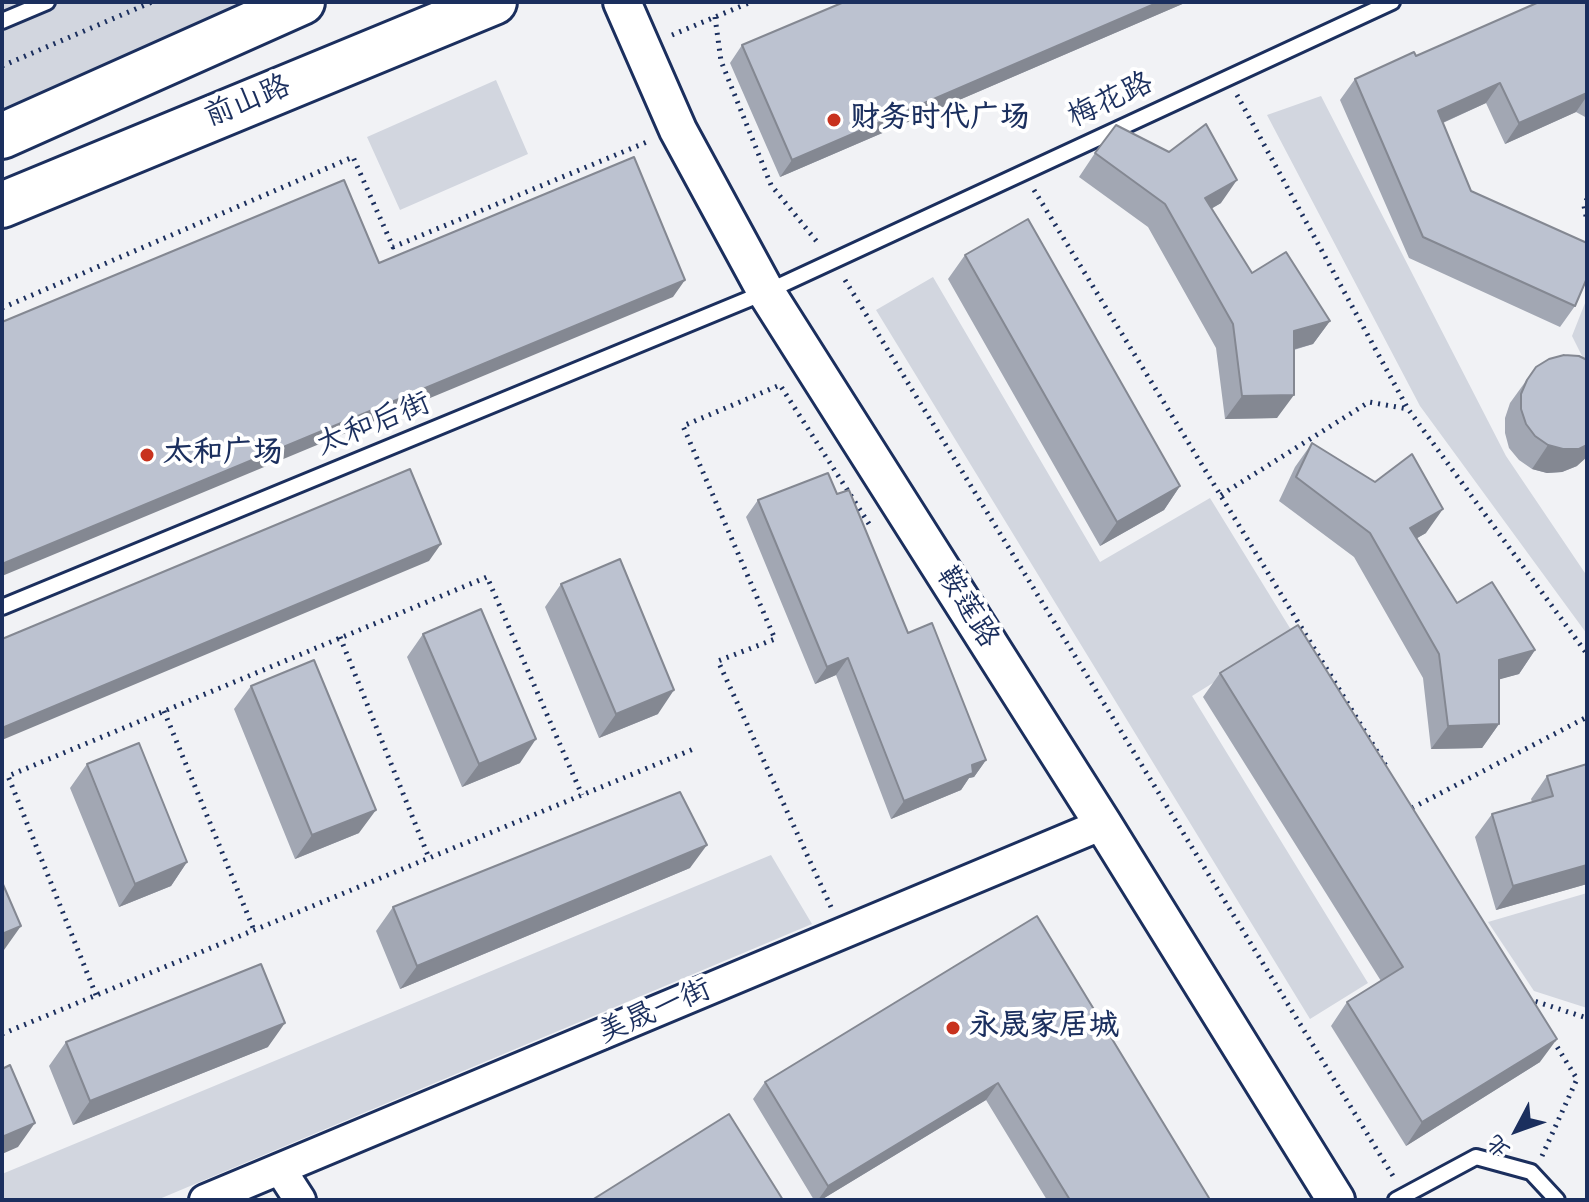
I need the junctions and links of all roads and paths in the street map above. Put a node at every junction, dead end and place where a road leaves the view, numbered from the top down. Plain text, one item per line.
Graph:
1 (47, 2) edge
2 (152, 2) edge
3 (302, 2) edge
4 (494, 2) edge
5 (622, 2) edge
6 (751, 2) edge
7 (1392, 2) edge
8 (715, 17) junction
9 (2, 21) edge
10 (641, 48) junction
11 (2, 66) edge
12 (1227, 77) junction
13 (678, 130) junction
14 (2, 136) edge
15 (1023, 172) junction
16 (1587, 199) edge
17 (2, 205) edge
18 (1587, 221) edge
19 (833, 261) junction
20 (766, 292) junction
21 (2, 308) edge
22 (1408, 409) junction
23 (1221, 495) junction
24 (874, 531) dead end
25 (2, 607) edge
26 (340, 637) junction
27 (1587, 654) edge
28 (164, 711) junction
29 (1587, 717) edge
30 (696, 748) dead end
31 (1387, 767) edge
32 (582, 795) junction
33 (1403, 795) edge
34 (1412, 808) junction
35 (1420, 822) edge
36 (1103, 824) junction
37 (429, 858) junction
38 (254, 930) junction
39 (843, 934) junction
40 (1520, 986) edge
41 (96, 995) junction
42 (1528, 999) junction
43 (1536, 1013) edge
44 (1587, 1018) edge
45 (1544, 1026) edge
46 (2, 1034) edge
47 (1541, 1157) dead end
48 (280, 1169) junction
49 (1400, 1197) edge
50 (205, 1200) edge
51 (300, 1200) edge
52 (1336, 1200) edge
53 (1557, 1200) edge

1 - 9 lane
2 - 11 path
3 - 14 main road
4 - 17 main road, 前山路
5 - 10 street, 鞍莲路
6 - 8 path
7 - 12 lane, 梅花路
8 - 10 path
8 - 19 path
10 - 13 street, 鞍莲路
12 - 15 lane, 梅花路
12 - 22 path
13 - 20 street, 鞍莲路
13 - 21 path
15 - 19 lane, 梅花路
15 - 23 path
16 - 18 path
19 - 20 lane, 梅花路
19 - 49 path
20 - 25 lane, 太和后街
20 - 36 street, 鞍莲路
22 - 23 path
22 - 27 path
23 - 31 path
24 - 39 path
26 - 28 path
26 - 32 path
26 - 37 path
28 - 38 path
28 - 41 path
29 - 34 path
30 - 32 path
32 - 37 path
33 - 34 path
34 - 35 path
36 - 39 street, 美晟一街
36 - 52 street, 鞍莲路
37 - 38 path
38 - 41 path
39 - 48 street, 美晟一街
40 - 42 path
41 - 46 path
42 - 43 path
42 - 44 path
45 - 47 path
48 - 50 street, 美晟一街
48 - 51 street
49 - 53 lane

